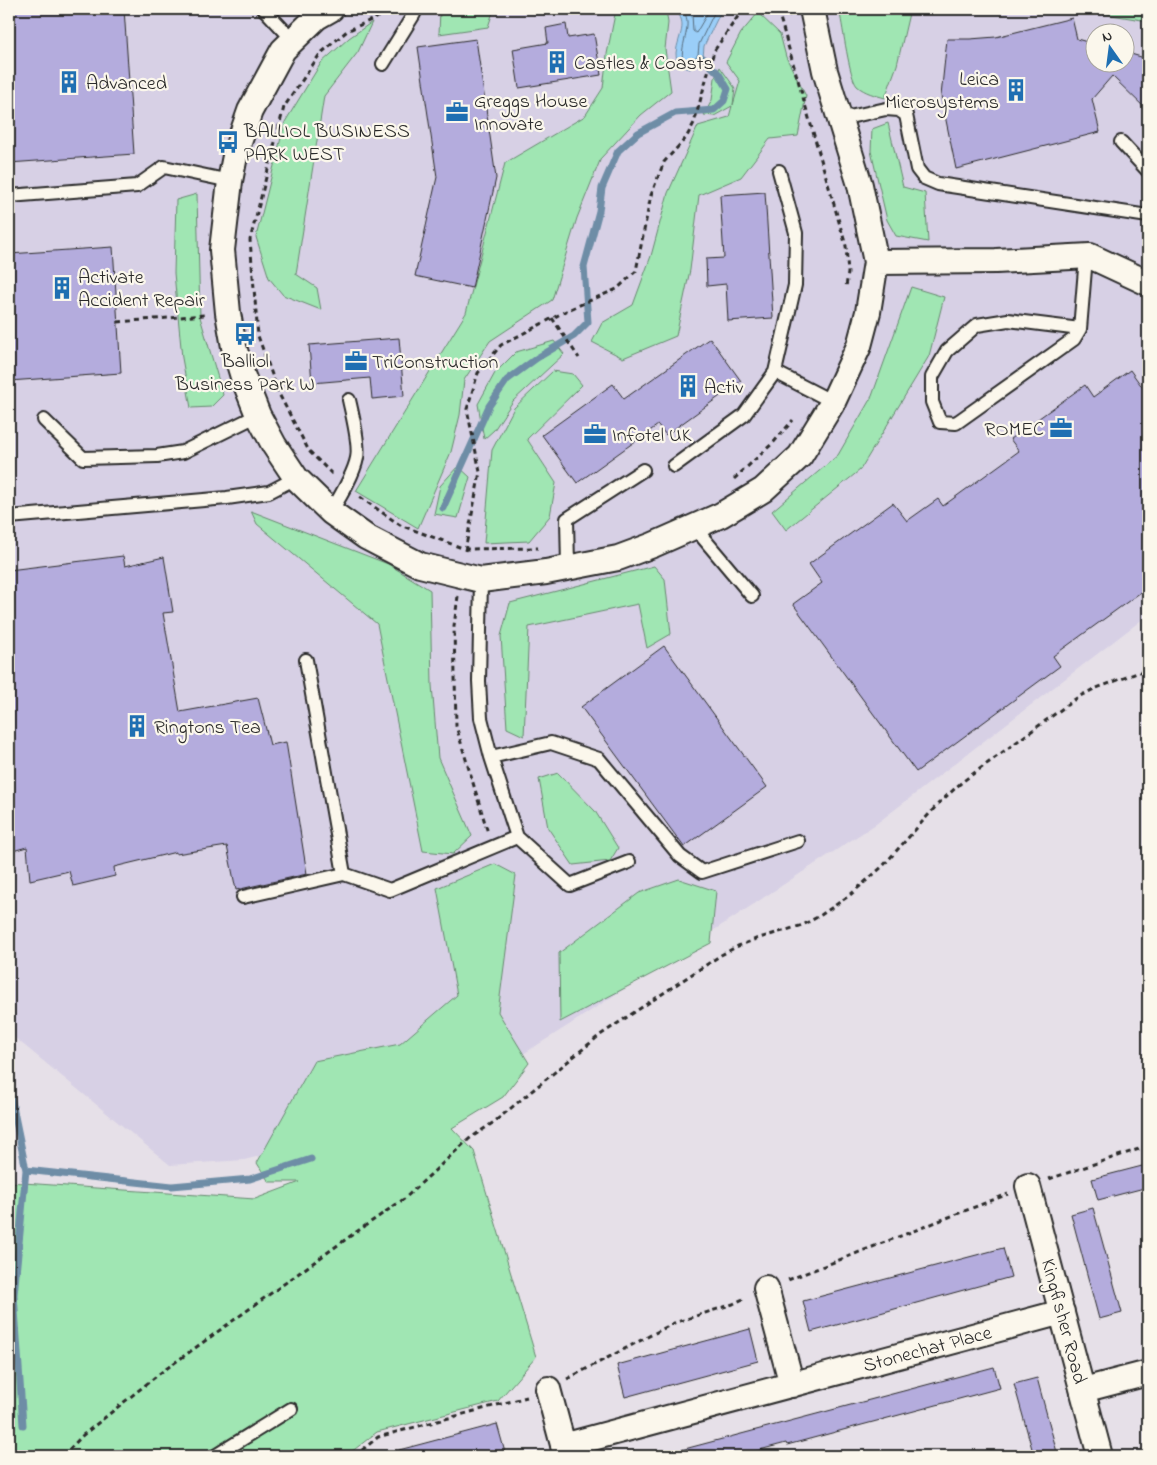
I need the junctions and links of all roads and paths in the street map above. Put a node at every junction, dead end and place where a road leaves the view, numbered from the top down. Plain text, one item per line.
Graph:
1 (264, 9) edge
2 (331, 9) edge
3 (395, 9) edge
4 (412, 9) edge
5 (743, 9) edge
6 (812, 9) edge
7 (778, 11) dead end
8 (293, 40) junction
9 (382, 64) dead end
10 (840, 119) junction
11 (1121, 142) dead end
12 (778, 171) dead end
13 (1148, 171) edge
14 (230, 181) junction
15 (9, 196) edge
16 (1148, 216) edge
17 (1086, 257) junction
18 (876, 262) junction
19 (1148, 283) edge
20 (846, 292) dead end
21 (228, 313) junction
22 (552, 318) junction
23 (118, 322) dead end
24 (1080, 329) junction
25 (579, 358) dead end
26 (775, 372) junction
27 (824, 398) junction
28 (349, 400) dead end
29 (258, 415) junction
30 (44, 420) dead end
31 (674, 466) dead end
32 (643, 470) dead end
33 (296, 478) junction
34 (731, 482) dead end
35 (345, 487) junction
36 (332, 512) junction
37 (9, 517) edge
38 (694, 527) junction
39 (465, 549) junction
40 (568, 557) junction
41 (471, 578) junction
42 (752, 596) dead end
43 (306, 660) dead end
44 (1148, 669) edge
45 (491, 757) junction
46 (517, 837) junction
47 (798, 841) dead end
48 (629, 862) dead end
49 (344, 874) junction
50 (243, 896) dead end
51 (1028, 1186) dead end
52 (766, 1288) dead end
53 (1062, 1312) junction
54 (1148, 1373) edge
55 (792, 1385) junction
56 (548, 1389) dead end
57 (1083, 1390) junction
58 (290, 1409) dead end
59 (565, 1451) edge
60 (63, 1456) edge
61 (215, 1456) edge
62 (1100, 1456) edge

1 - 8 lane
2 - 8 street
3 - 35 path
4 - 9 lane
5 - 22 path
6 - 10 street
7 - 20 path
8 - 14 street
10 - 16 lane
10 - 18 street
11 - 13 lane
12 - 26 lane
14 - 15 lane
14 - 21 street
17 - 18 street
17 - 19 street
17 - 24 lane
18 - 27 street
21 - 23 path
21 - 29 street
22 - 25 path
22 - 39 path
24 - 24 lane
26 - 27 lane
26 - 31 lane
27 - 34 path
27 - 38 street
28 - 35 lane
29 - 30 lane
29 - 33 street
32 - 40 lane
33 - 36 street
33 - 37 lane
35 - 36 lane
35 - 39 path
36 - 41 street
38 - 40 street
38 - 42 lane
39 - 40 path
39 - 41 path
40 - 41 street
41 - 45 lane
43 - 49 lane
44 - 60 path
45 - 46 lane
45 - 47 lane
46 - 48 lane
46 - 49 lane
49 - 50 lane
51 - 53 street, Kingfisher Road
52 - 55 street
53 - 55 street, Stonechat Place
53 - 57 street, Kingfisher Road
54 - 57 street
55 - 59 street, Stonechat Place
56 - 59 street
57 - 62 street, Kingfisher Road
58 - 61 lane

